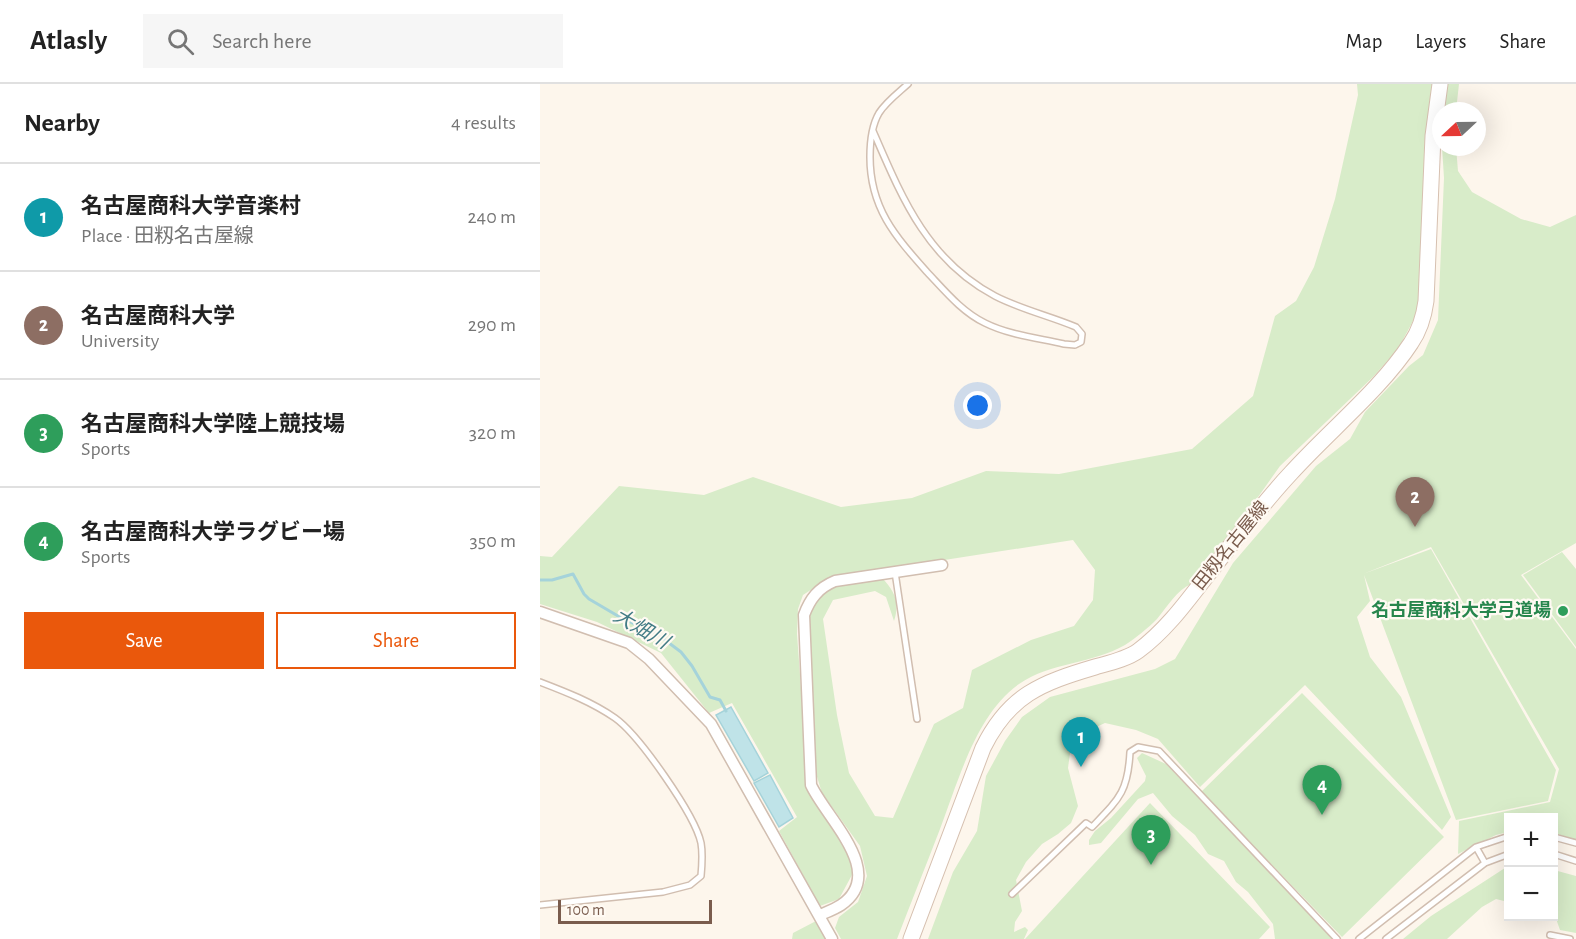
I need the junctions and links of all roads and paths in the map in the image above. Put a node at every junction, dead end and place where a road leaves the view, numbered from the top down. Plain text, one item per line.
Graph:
1 (908, 84) edge
2 (1440, 84) edge
3 (873, 131) junction
4 (942, 566) dead end
5 (895, 572) junction
6 (540, 612) edge
7 (540, 682) edge
8 (917, 719) dead end
9 (1558, 838) edge
10 (1504, 839) edge
11 (1576, 843) edge
12 (1476, 848) junction
13 (1558, 855) edge
14 (1504, 856) edge
15 (1576, 861) edge
16 (1485, 863) junction
17 (1012, 894) dead end
18 (540, 905) edge
19 (820, 915) junction
20 (1550, 935) dead end
21 (832, 939) edge
22 (911, 939) edge
23 (1337, 939) edge
24 (1359, 939) edge
25 (1386, 939) edge
26 (1570, 939) edge

1 - 3 lane
2 - 22 main road, 田籾名古屋線
3 - 3 lane
4 - 5 street
5 - 8 lane
5 - 19 street
6 - 19 street
7 - 18 lane
9 - 11 lane
10 - 12 lane
12 - 16 lane
12 - 24 lane
13 - 15 lane
14 - 16 lane
16 - 25 lane
17 - 23 lane
19 - 21 street
20 - 26 lane

